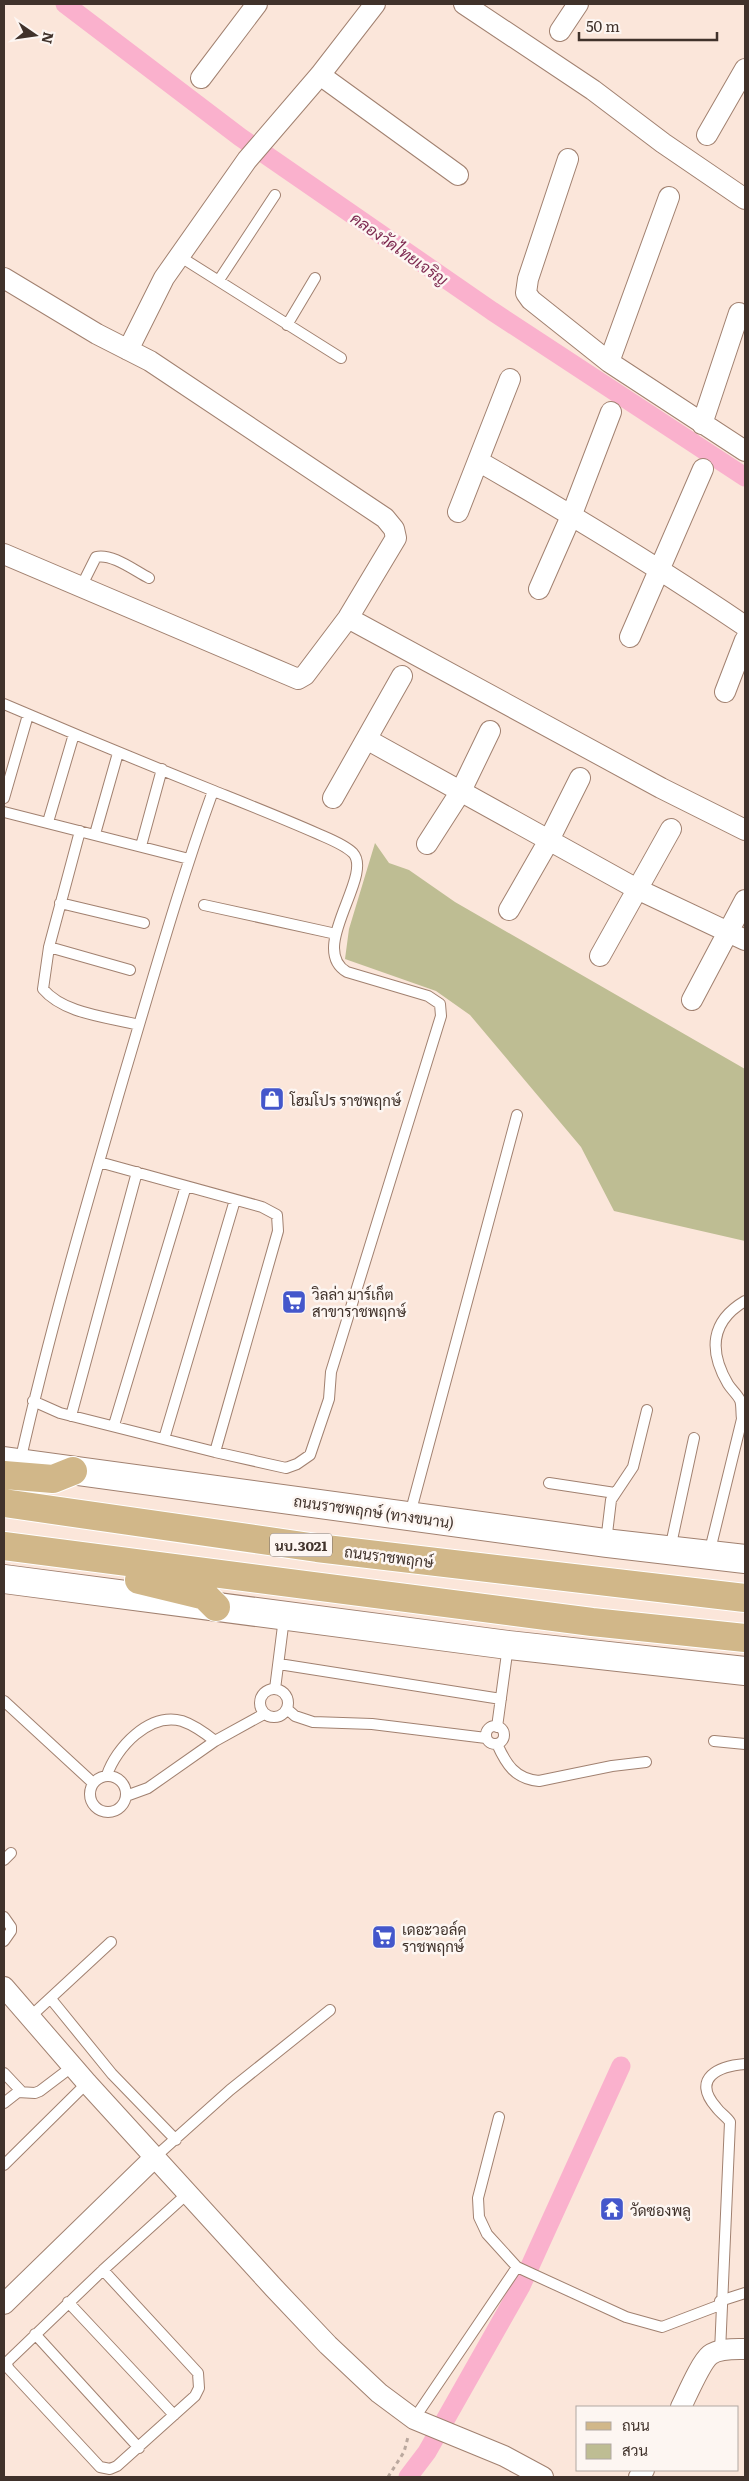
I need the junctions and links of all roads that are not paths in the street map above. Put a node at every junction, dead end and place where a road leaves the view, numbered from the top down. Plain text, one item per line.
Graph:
1 (258, 4) edge
2 (375, 4) edge
3 (464, 4) edge
4 (578, 4) edge
5 (560, 31) dead end
6 (745, 69) edge
7 (320, 75) junction
8 (201, 78) dead end
9 (707, 135) dead end
10 (568, 159) dead end
11 (458, 175) dead end
12 (275, 195) dead end
13 (669, 197) dead end
14 (745, 199) edge
15 (179, 256) junction
16 (4, 278) edge
17 (315, 278) dead end
18 (219, 280) junction
19 (739, 313) dead end
20 (287, 325) junction
21 (128, 350) junction
22 (341, 358) dead end
23 (609, 362) junction
24 (510, 379) dead end
25 (611, 412) dead end
26 (702, 424) junction
27 (745, 451) edge
28 (478, 461) junction
29 (703, 469) dead end
30 (458, 512) dead end
31 (572, 514) junction
32 (4, 554) edge
33 (659, 568) junction
34 (149, 578) dead end
35 (81, 587) junction
36 (539, 589) dead end
37 (348, 618) junction
38 (745, 626) edge
39 (630, 637) dead end
40 (745, 640) edge
41 (402, 676) dead end
42 (725, 692) dead end
43 (4, 704) edge
44 (28, 715) junction
45 (490, 731) dead end
46 (74, 734) junction
47 (368, 740) junction
48 (118, 753) junction
49 (162, 769) junction
50 (580, 778) dead end
51 (461, 790) junction
52 (213, 791) junction
53 (4, 798) edge
54 (334, 798) dead end
55 (4, 812) edge
56 (48, 822) junction
57 (671, 829) dead end
58 (745, 830) edge
59 (80, 831) junction
60 (95, 834) junction
61 (548, 842) junction
62 (427, 844) dead end
63 (141, 846) junction
64 (189, 858) junction
65 (637, 889) junction
66 (745, 900) edge
67 (60, 903) junction
68 (204, 905) dead end
69 (509, 910) dead end
70 (144, 923) dead end
71 (336, 934) junction
72 (736, 936) edge
73 (49, 948) junction
74 (600, 956) dead end
75 (130, 970) dead end
76 (692, 1000) dead end
77 (139, 1025) junction
78 (517, 1115) dead end
79 (99, 1162) junction
80 (137, 1172) junction
81 (186, 1186) junction
82 (235, 1200) junction
83 (745, 1301) edge
84 (33, 1401) junction
85 (647, 1410) dead end
86 (743, 1411) edge
87 (71, 1416) junction
88 (114, 1425) junction
89 (694, 1438) dead end
90 (164, 1440) junction
91 (215, 1452) junction
92 (9, 1466) edge
93 (549, 1483) dead end
94 (615, 1493) junction
95 (4, 1503) edge
96 (410, 1515) junction
97 (606, 1543) junction
98 (4, 1546) edge
99 (670, 1550) junction
100 (709, 1555) junction
101 (81, 1558) junction
102 (745, 1558) edge
103 (4, 1579) edge
104 (745, 1598) edge
105 (216, 1607) junction
106 (284, 1615) junction
107 (745, 1638) edge
108 (508, 1645) junction
109 (279, 1664) junction
110 (745, 1671) edge
111 (275, 1689) junction
112 (501, 1699) junction
113 (4, 1701) edge
114 (287, 1709) junction
115 (264, 1714) junction
116 (497, 1726) junction
117 (486, 1738) junction
118 (215, 1741) junction
119 (714, 1741) dead end
120 (497, 1744) junction
121 (745, 1744) edge
122 (646, 1762) dead end
123 (107, 1775) junction
124 (93, 1783) junction
125 (126, 1796) junction
126 (4, 1917) edge
127 (4, 1940) edge
128 (110, 1942) dead end
129 (4, 1987) edge
130 (51, 1999) junction
131 (330, 2010) dead end
132 (30, 2017) junction
133 (745, 2064) edge
134 (73, 2066) junction
135 (4, 2073) edge
136 (87, 2083) junction
137 (21, 2091) junction
138 (4, 2103) edge
139 (499, 2117) dead end
140 (176, 2140) junction
141 (155, 2157) junction
142 (4, 2165) edge
143 (188, 2193) junction
144 (517, 2267) junction
145 (103, 2270) junction
146 (745, 2293) edge
147 (68, 2302) junction
148 (720, 2303) junction
149 (4, 2304) edge
150 (35, 2334) junction
151 (745, 2349) edge
152 (720, 2352) junction
153 (682, 2406) edge
154 (174, 2415) junction
155 (414, 2420) junction
156 (139, 2448) junction
157 (543, 2477) edge

1 - 8 street
2 - 7 street
3 - 14 street
4 - 5 street
6 - 9 street
7 - 11 street
7 - 15 street
10 - 23 street
12 - 18 lane
13 - 23 street
15 - 18 lane
15 - 21 street
16 - 21 street
17 - 20 lane
18 - 20 lane
19 - 26 street
20 - 22 lane
21 - 37 street
23 - 26 street
24 - 28 street
25 - 31 street
26 - 27 street
28 - 30 street
28 - 31 street
29 - 33 street
31 - 33 street
31 - 36 street
32 - 35 street
33 - 38 street
33 - 39 street
34 - 35 lane
35 - 37 street
37 - 58 street
40 - 42 street
41 - 47 street
43 - 44 lane
44 - 46 lane
44 - 53 lane
45 - 51 street
46 - 48 lane
46 - 56 lane
47 - 51 street
47 - 54 street
48 - 49 lane
48 - 60 lane
49 - 52 lane
49 - 63 lane
50 - 61 street
51 - 61 street
51 - 62 street
52 - 64 lane
52 - 71 lane
55 - 56 lane
56 - 59 lane
57 - 65 street
59 - 60 lane
59 - 67 lane
60 - 63 lane
61 - 65 street
61 - 69 street
63 - 64 lane
64 - 77 lane
65 - 72 street
65 - 74 street
66 - 72 street
67 - 70 lane
67 - 73 lane
68 - 71 lane
71 - 91 lane
72 - 76 street
73 - 75 lane
73 - 77 lane
77 - 79 lane
78 - 96 lane
79 - 80 lane
79 - 84 lane
80 - 81 lane
80 - 87 lane
81 - 82 lane
81 - 88 lane
82 - 90 lane
82 - 91 lane
83 - 86 lane
84 - 87 lane
84 - 92 lane
85 - 94 lane
86 - 100 lane
87 - 88 lane
88 - 90 lane
89 - 99 lane
90 - 91 lane
92 - 96 main road, ถนนราชพฤกษ์ (ทางขนาน)
93 - 94 lane
94 - 97 lane
95 - 104 main road, ถนนราชพฤกษ์ / นบ.3021
96 - 97 main road, ถนนราชพฤกษ์ (ทางขนาน)
97 - 99 main road, ถนนราชพฤกษ์ (ทางขนาน)
98 - 101 main road
99 - 100 main road, ถนนราชพฤกษ์ (ทางขนาน)
100 - 102 main road, ถนนราชพฤกษ์ (ทางขนาน)
101 - 105 main road
101 - 107 main road
103 - 105 main road
105 - 106 main road
106 - 108 main road
106 - 109 lane
108 - 110 main road
108 - 112 lane
109 - 111 lane
109 - 112 lane
111 - 114 lane
111 - 115 lane
112 - 116 lane
113 - 124 lane
114 - 115 lane
114 - 117 lane
115 - 118 lane
116 - 117 lane
116 - 120 lane
117 - 120 lane
118 - 123 lane
118 - 125 lane
119 - 121 lane
120 - 122 lane
123 - 124 lane
123 - 125 lane
124 - 125 lane
126 - 127 lane
128 - 130 lane
129 - 132 street
130 - 132 lane
130 - 140 lane
131 - 140 lane
132 - 134 street
133 - 148 lane
134 - 136 street
134 - 137 lane
135 - 137 lane
136 - 141 street
136 - 142 lane
137 - 138 lane
139 - 144 lane
140 - 141 lane
141 - 143 street
141 - 149 street
143 - 145 lane
143 - 155 street
144 - 148 lane
144 - 155 lane
145 - 147 lane
145 - 154 lane
146 - 148 lane
147 - 150 lane
147 - 154 lane
148 - 152 lane
150 - 156 lane
150 - 156 lane
151 - 152 street
152 - 153 street
154 - 156 lane
155 - 157 street

